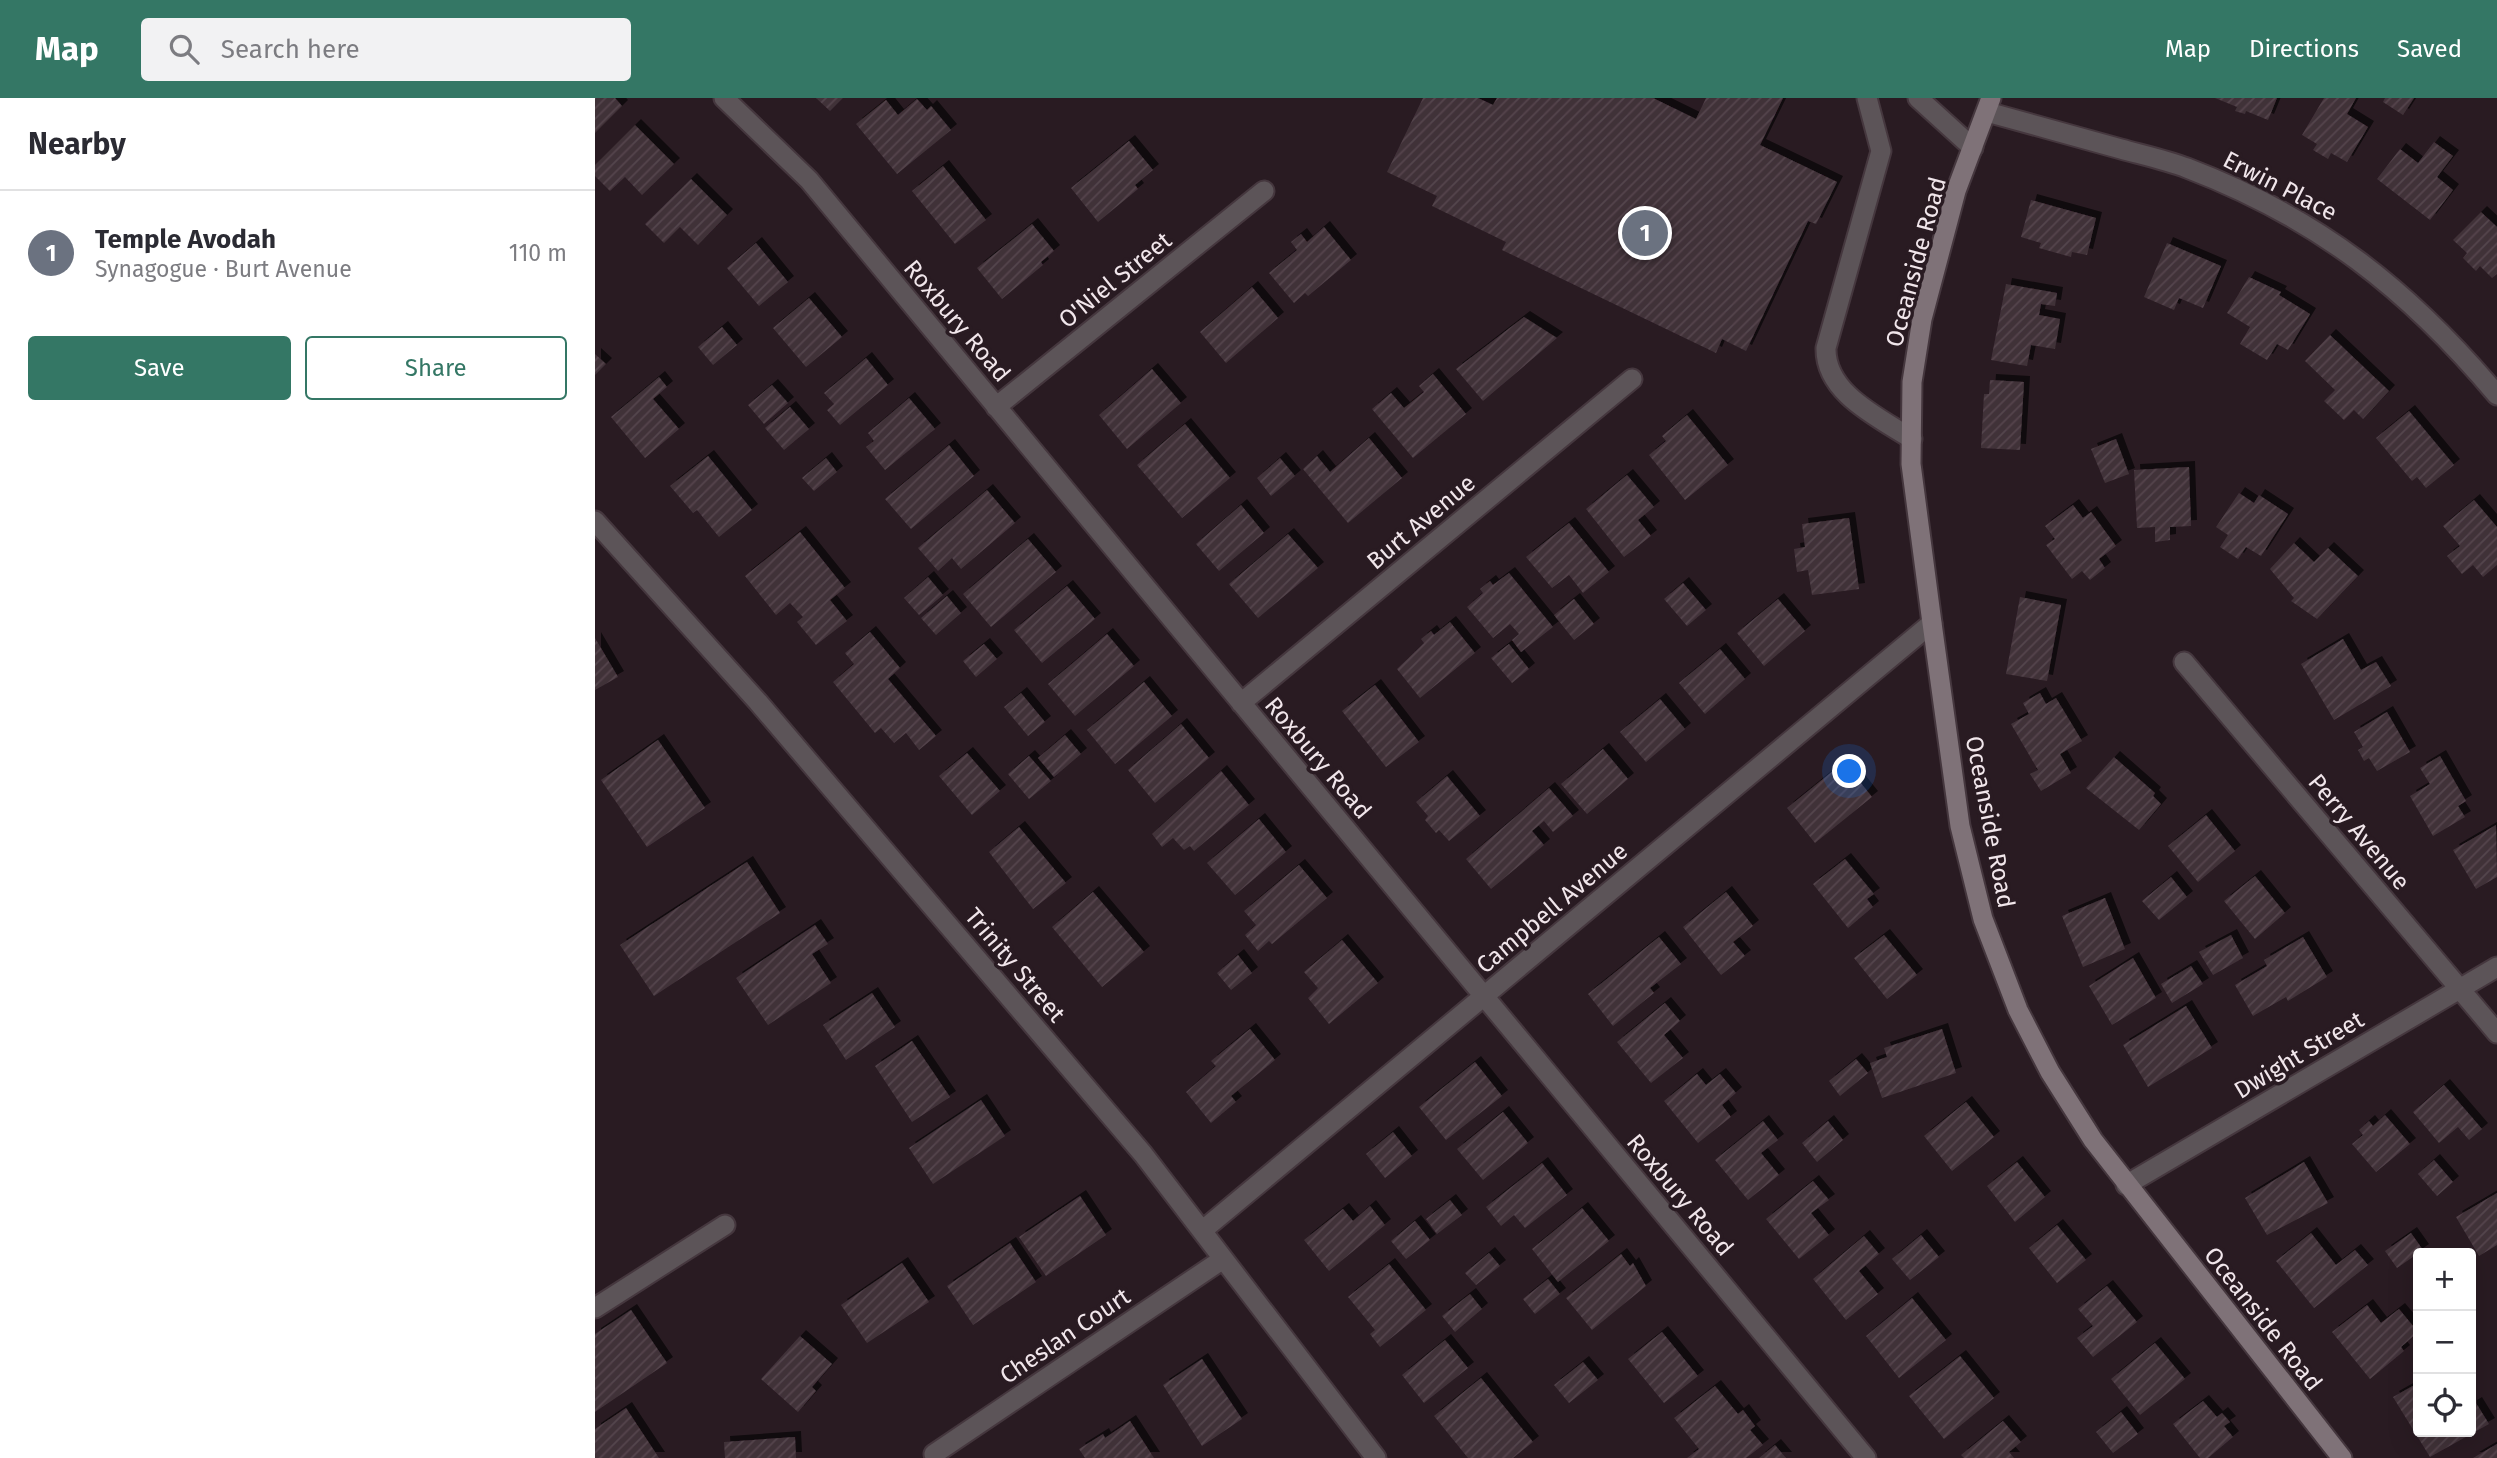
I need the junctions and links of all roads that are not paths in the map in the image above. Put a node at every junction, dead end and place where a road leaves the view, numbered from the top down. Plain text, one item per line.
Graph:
1 (724, 98) edge
2 (1867, 98) edge
3 (1918, 98) edge
4 (1989, 105) edge
5 (1973, 148) junction
6 (1264, 191) dead end
7 (1632, 379) dead end
8 (2497, 395) edge
9 (996, 407) junction
10 (1912, 439) junction
11 (596, 523) edge
12 (1932, 623) junction
13 (2184, 662) dead end
14 (1241, 703) junction
15 (2497, 967) edge
16 (2459, 988) junction
17 (1484, 997) junction
18 (2497, 1033) edge
19 (2126, 1185) junction
20 (725, 1225) dead end
21 (1203, 1230) junction
22 (1223, 1259) junction
23 (595, 1308) edge
24 (934, 1454) dead end
25 (1376, 1458) edge
26 (1866, 1458) edge
27 (2341, 1458) edge

1 - 9 street, Roxbury Road
2 - 10 street
3 - 5 street
4 - 5 main road, Oceanside Road
4 - 8 street, Erwin Place
5 - 10 main road, Oceanside Road
6 - 9 street, O'Niel Street
7 - 14 street, Burt Avenue
9 - 14 street, Roxbury Road
10 - 12 main road, Oceanside Road
11 - 21 street, Trinity Street
12 - 17 street, Campbell Avenue
12 - 19 main road, Oceanside Road
13 - 16 street, Perry Avenue
14 - 17 street, Roxbury Road
15 - 16 street, Dwight Street
16 - 18 street, Perry Avenue
16 - 19 street, Dwight Street
17 - 21 street, Campbell Avenue
17 - 26 street, Roxbury Road
19 - 27 main road, Oceanside Road
20 - 23 street
21 - 22 street, Trinity Street
22 - 24 street, Cheslan Court
22 - 25 street, Trinity Street

